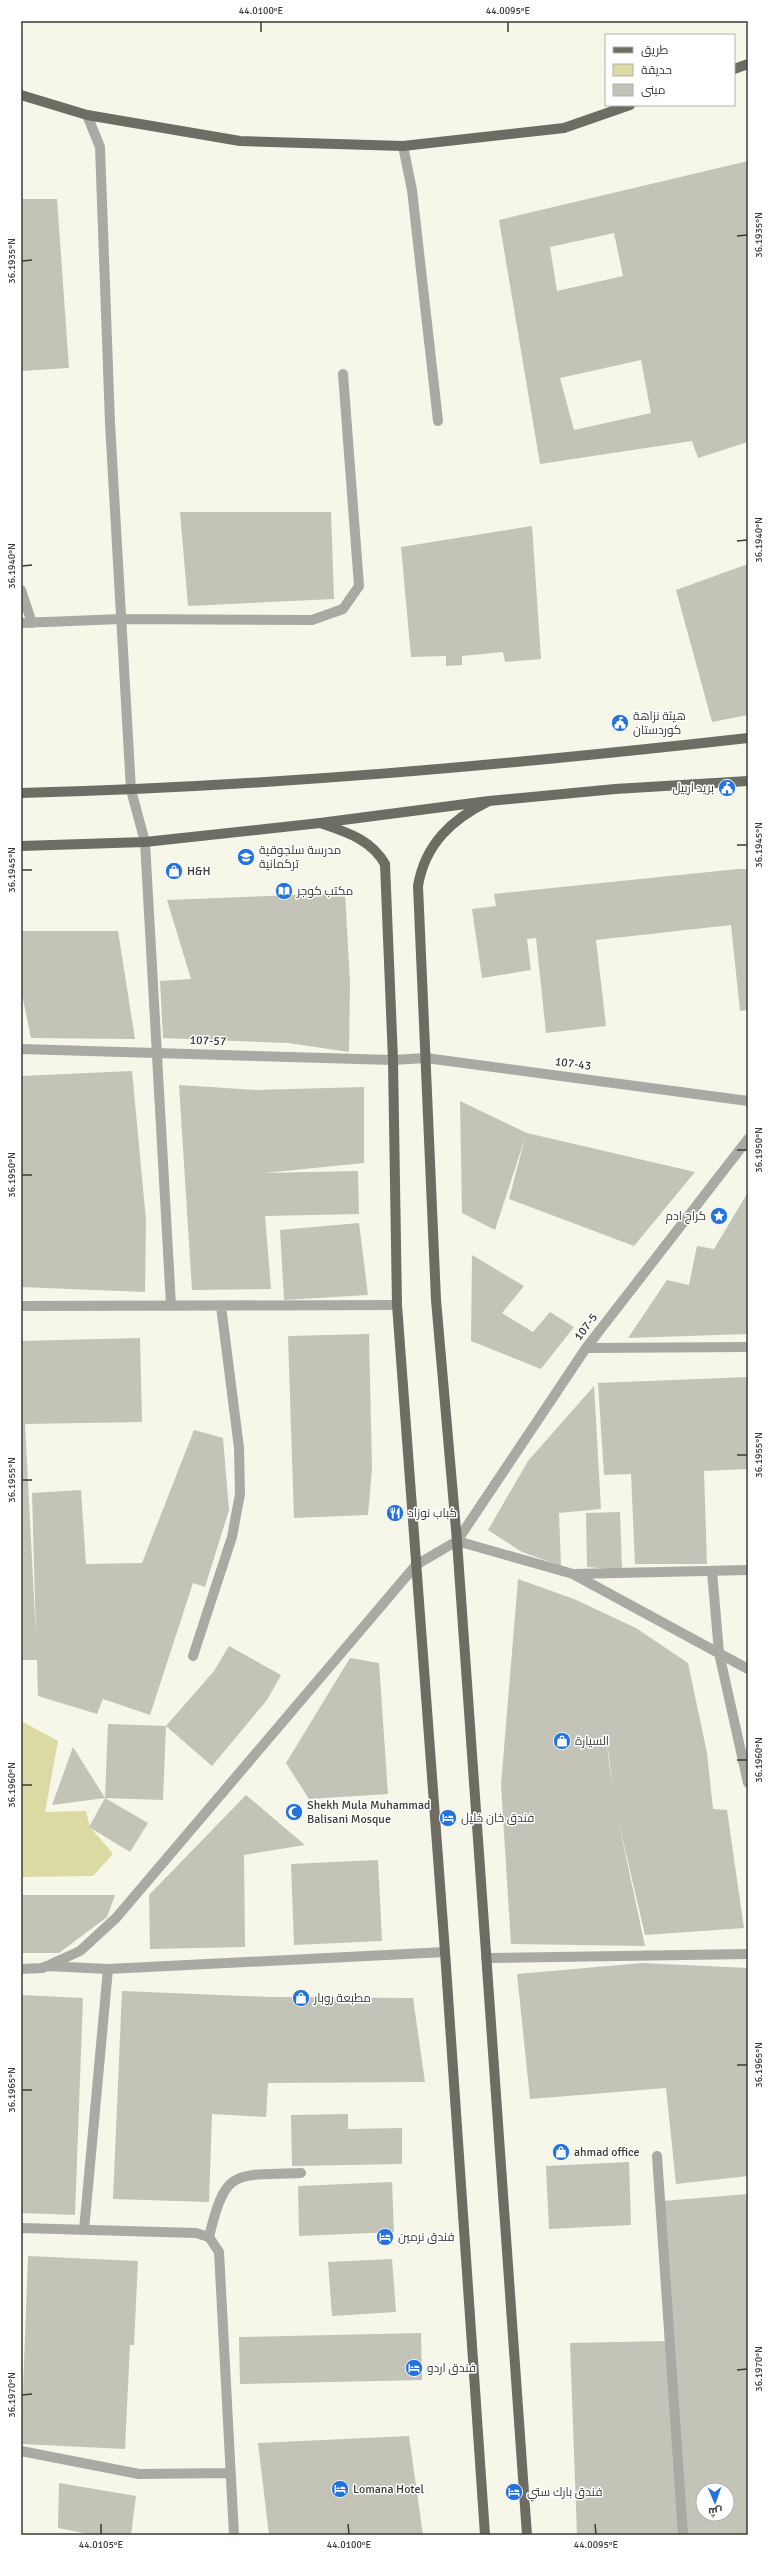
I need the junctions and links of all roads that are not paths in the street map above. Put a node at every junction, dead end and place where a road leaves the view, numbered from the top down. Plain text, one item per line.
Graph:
1 (748, 64) edge
2 (735, 69) edge
3 (21, 95) edge
4 (627, 106) edge
5 (87, 115) junction
6 (404, 146) junction
7 (343, 374) dead end
8 (438, 421) dead end
9 (21, 590) edge
10 (120, 620) junction
11 (21, 623) edge
12 (32, 623) junction
13 (748, 738) edge
14 (748, 781) edge
15 (132, 790) junction
16 (21, 793) edge
17 (489, 801) junction
18 (320, 824) junction
19 (145, 842) junction
20 (21, 846) edge
21 (21, 1049) edge
22 (156, 1053) junction
23 (426, 1058) junction
24 (393, 1060) junction
25 (748, 1101) edge
26 (748, 1139) edge
27 (396, 1305) junction
28 (21, 1306) edge
29 (171, 1306) junction
30 (221, 1306) junction
31 (748, 1347) edge
32 (586, 1348) junction
33 (457, 1541) junction
34 (416, 1565) junction
35 (748, 1570) edge
36 (712, 1571) junction
37 (573, 1574) junction
38 (719, 1653) junction
39 (193, 1656) dead end
40 (748, 1669) edge
41 (748, 1783) edge
42 (445, 1952) junction
43 (748, 1954) edge
44 (486, 1958) junction
45 (47, 1966) junction
46 (21, 1969) edge
47 (108, 1969) junction
48 (656, 2156) dead end
49 (301, 2174) dead end
50 (21, 2228) edge
51 (84, 2230) junction
52 (209, 2237) junction
53 (21, 2451) edge
54 (230, 2474) junction
55 (234, 2535) edge
56 (485, 2535) edge
57 (527, 2535) edge
58 (683, 2535) edge

1 - 2 main road
3 - 5 main road
4 - 6 main road
5 - 6 main road
5 - 10 street
6 - 8 street
7 - 10 street
9 - 12 street
10 - 12 street
10 - 15 street
11 - 12 street
13 - 15 main road
14 - 17 main road
15 - 16 main road
15 - 19 street
17 - 18 main road
17 - 23 main road
18 - 19 main road
18 - 24 main road
19 - 20 main road
19 - 22 street
21 - 22 street, 107-57
22 - 24 street, 107-57
22 - 29 street
23 - 24 street, 107-43
23 - 25 street, 107-43
23 - 33 main road
24 - 27 main road
26 - 32 street, 107-5
27 - 30 street
27 - 34 main road
28 - 29 street
29 - 30 street
30 - 39 street
31 - 32 street
32 - 33 street, 107-5
33 - 34 street
33 - 37 street
33 - 44 main road
34 - 42 main road
34 - 45 street
35 - 36 street
36 - 37 street
36 - 38 street
37 - 38 street
38 - 40 street
38 - 41 street
42 - 47 street
42 - 56 main road
43 - 44 street
44 - 57 main road
45 - 46 street
45 - 47 street
47 - 51 street
48 - 58 street
49 - 52 street
50 - 51 street
51 - 52 street
52 - 54 street
53 - 54 street
54 - 55 street

